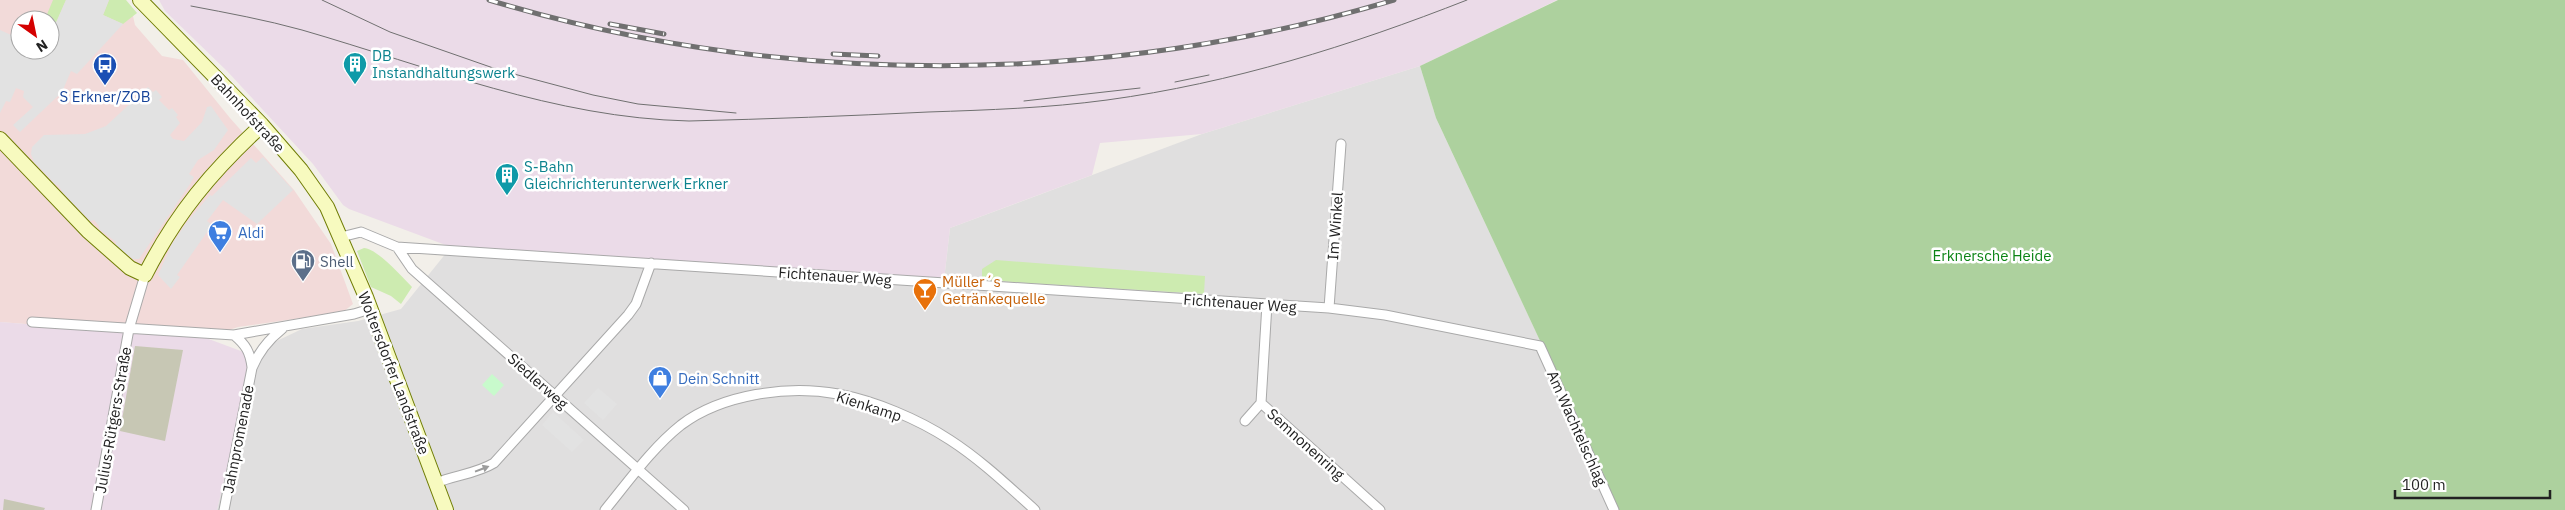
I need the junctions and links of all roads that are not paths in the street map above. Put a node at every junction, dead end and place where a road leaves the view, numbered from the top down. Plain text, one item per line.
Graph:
1 (140, 0) edge
2 (262, 126) junction
3 (0, 139) edge
4 (1341, 144) dead end
5 (341, 237) junction
6 (397, 247) junction
7 (651, 263) junction
8 (145, 275) junction
9 (1267, 304) junction
10 (1329, 308) junction
11 (370, 309) junction
12 (32, 322) dead end
13 (284, 328) junction
14 (129, 329) junction
15 (234, 335) junction
16 (1540, 346) joint
17 (252, 368) junction
18 (555, 396) junction
19 (1261, 403) junction
20 (1245, 421) dead end
21 (639, 470) junction
22 (436, 482) junction
23 (96, 510) edge
24 (224, 510) edge
25 (446, 510) edge
26 (605, 510) edge
27 (684, 510) edge
28 (1035, 510) edge
29 (1380, 510) edge
30 (1614, 510) edge

1 - 2 main road, Bahnhofstraße
2 - 5 main road, Bahnhofstraße
2 - 8 main road, Julius-Rütgers-Straße
3 - 8 main road
4 - 10 street, Im Winkel
5 - 6 street, Fichtenauer Weg
5 - 11 main road, Woltersdorfer Landstraße
6 - 7 street, Fichtenauer Weg
6 - 18 street, Siedlerweg
7 - 9 street, Fichtenauer Weg
7 - 18 street
8 - 14 street, Julius-Rütgers-Straße
9 - 10 street, Fichtenauer Weg
9 - 19 street, Semnonenring
10 - 16 street, Fichtenauer Weg
11 - 13 street, Julius-Rütgers-Straße
11 - 22 main road, Woltersdorfer Landstraße
12 - 14 street, Julius-Rütgers-Straße
13 - 15 street, Julius-Rütgers-Straße
13 - 17 street, Jahnpromenade
14 - 15 street, Julius-Rütgers-Straße
14 - 23 street, Julius-Rütgers-Straße
15 - 17 street, Jahnpromenade
16 - 30 street, Am Wachtelschlag
17 - 24 street, Jahnpromenade
18 - 21 street, Siedlerweg
22 -> 18 street
19 - 20 street
19 - 29 street, Semnonenring
21 - 26 street, Kienkamp
21 - 27 street, Siedlerweg
21 - 28 street, Kienkamp
22 - 25 main road, Woltersdorfer Landstraße

